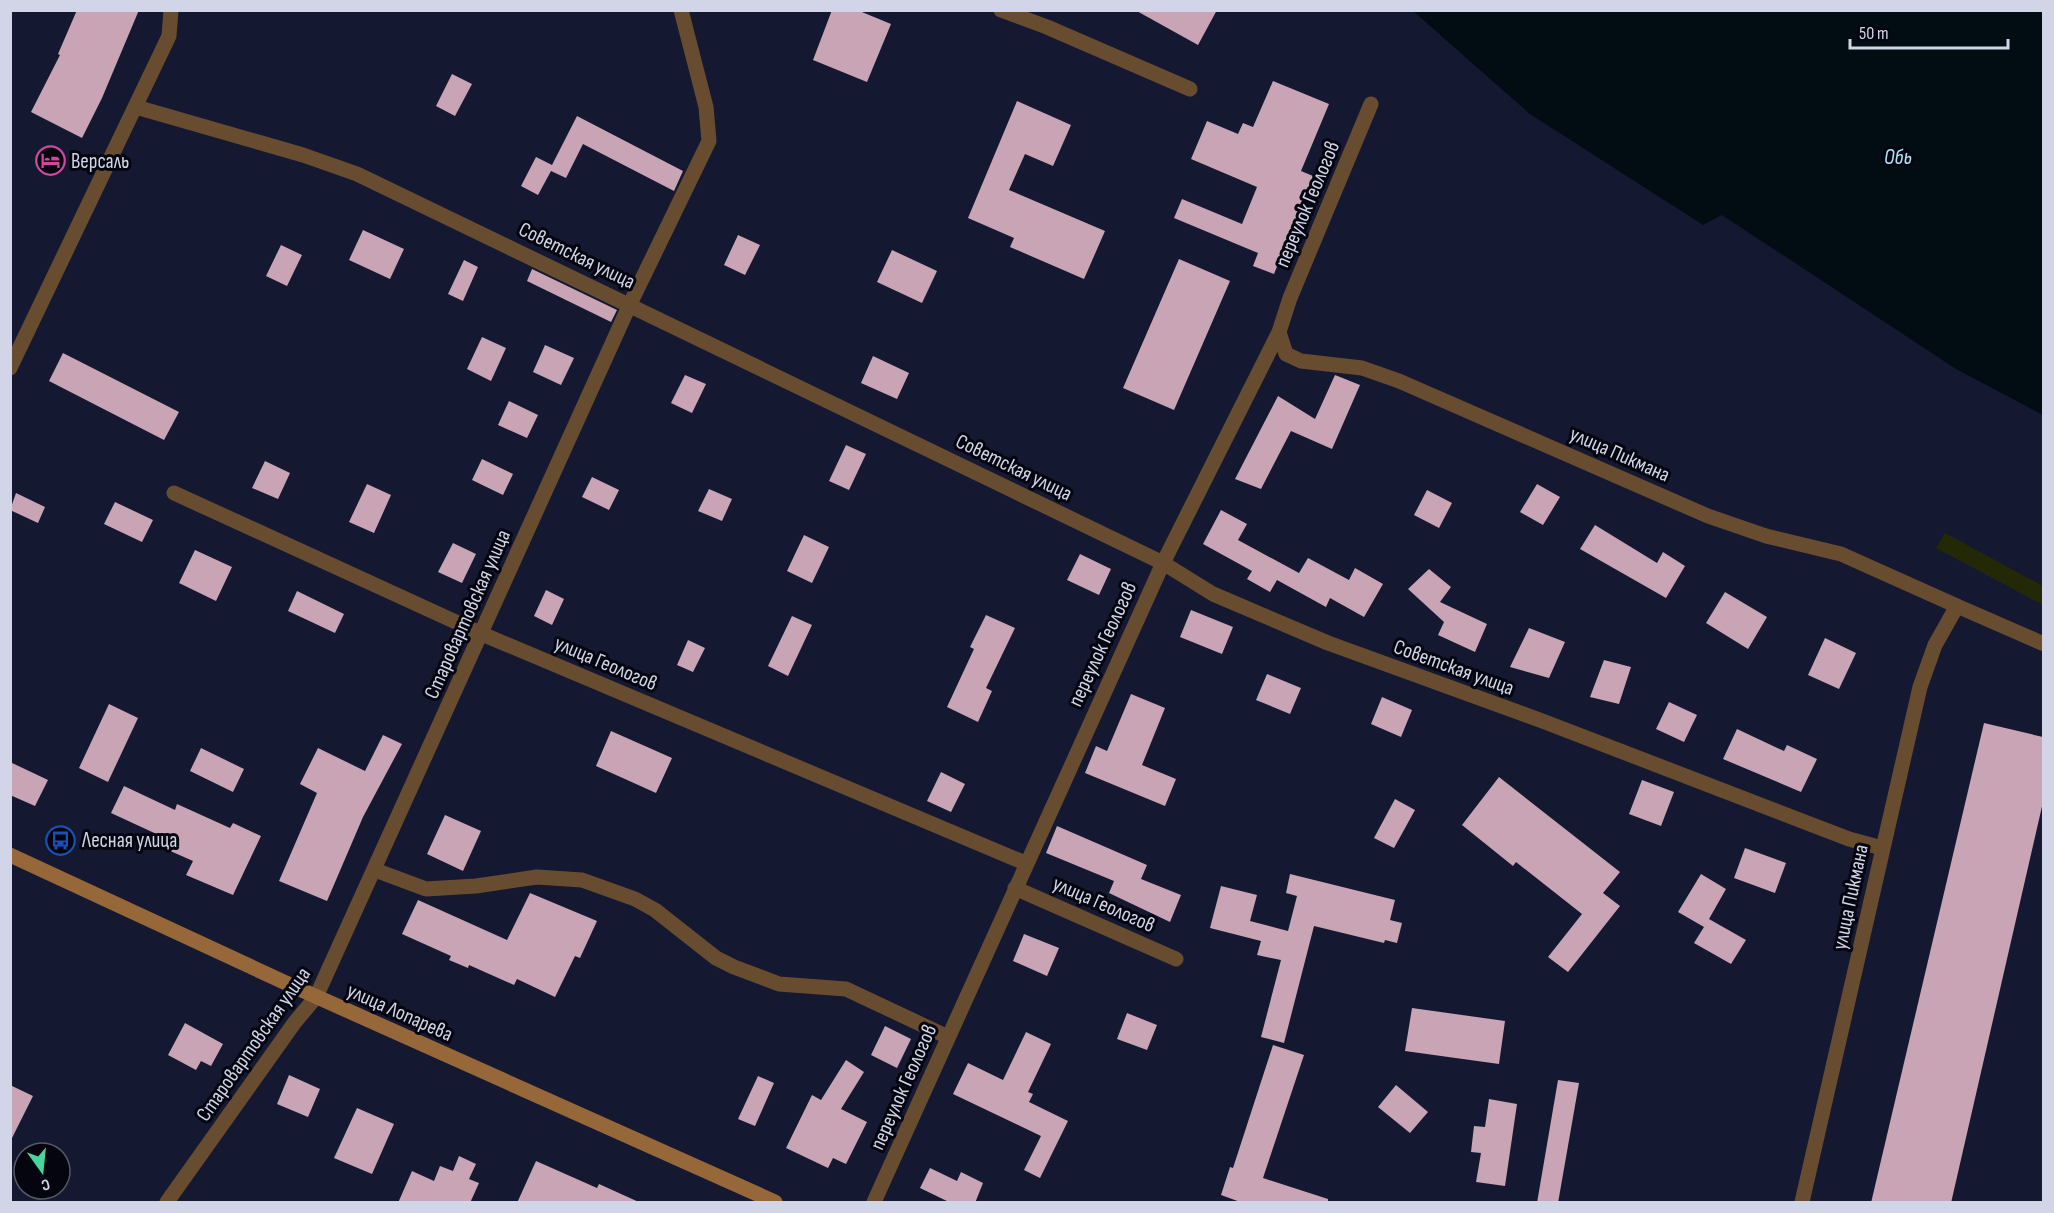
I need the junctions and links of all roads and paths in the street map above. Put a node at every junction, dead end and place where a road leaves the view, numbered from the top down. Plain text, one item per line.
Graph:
1 (171, 10) edge
2 (681, 10) edge
3 (1001, 10) edge
4 (1190, 89) dead end
5 (1371, 104) dead end
6 (136, 107) junction
7 (630, 304) junction
8 (1279, 332) junction
9 (10, 368) edge
10 (174, 493) dead end
11 (1163, 563) junction
12 (1957, 606) junction
13 (482, 634) junction
14 (2043, 645) edge
15 (1882, 848) junction
16 (10, 855) edge
17 (1025, 863) junction
18 (375, 870) junction
19 (1015, 888) junction
20 (1176, 959) dead end
21 (316, 997) junction
22 (948, 1037) junction
23 (167, 1203) edge
24 (774, 1203) edge
25 (874, 1203) edge
26 (1802, 1203) edge

1 - 6 street
2 - 7 street, Старовартовская улица
3 - 4 street
5 - 8 street, переулок Геологов
6 - 7 street, Советская улица
6 - 9 street
7 - 11 street, Советская улица
7 - 13 street, Старовартовская улица
8 - 11 street, переулок Геологов
8 - 12 street, улица Пикмана
10 - 13 street, улица Геологов
11 - 15 street, Советская улица
11 - 17 street, переулок Геологов
12 - 14 street, улица Пикмана
12 - 15 street, улица Пикмана
13 - 17 street, улица Геологов
13 - 18 street, Старовартовская улица
15 - 26 street, улица Пикмана
16 - 21 main road, улица Лопарева
17 - 19 street, переулок Геологов
18 - 21 street, Старовартовская улица
18 - 22 street
19 - 20 street, улица Геологов
19 - 22 street, переулок Геологов
21 - 23 street, Старовартовская улица
21 - 24 main road, улица Лопарева
22 - 25 street, переулок Геологов

